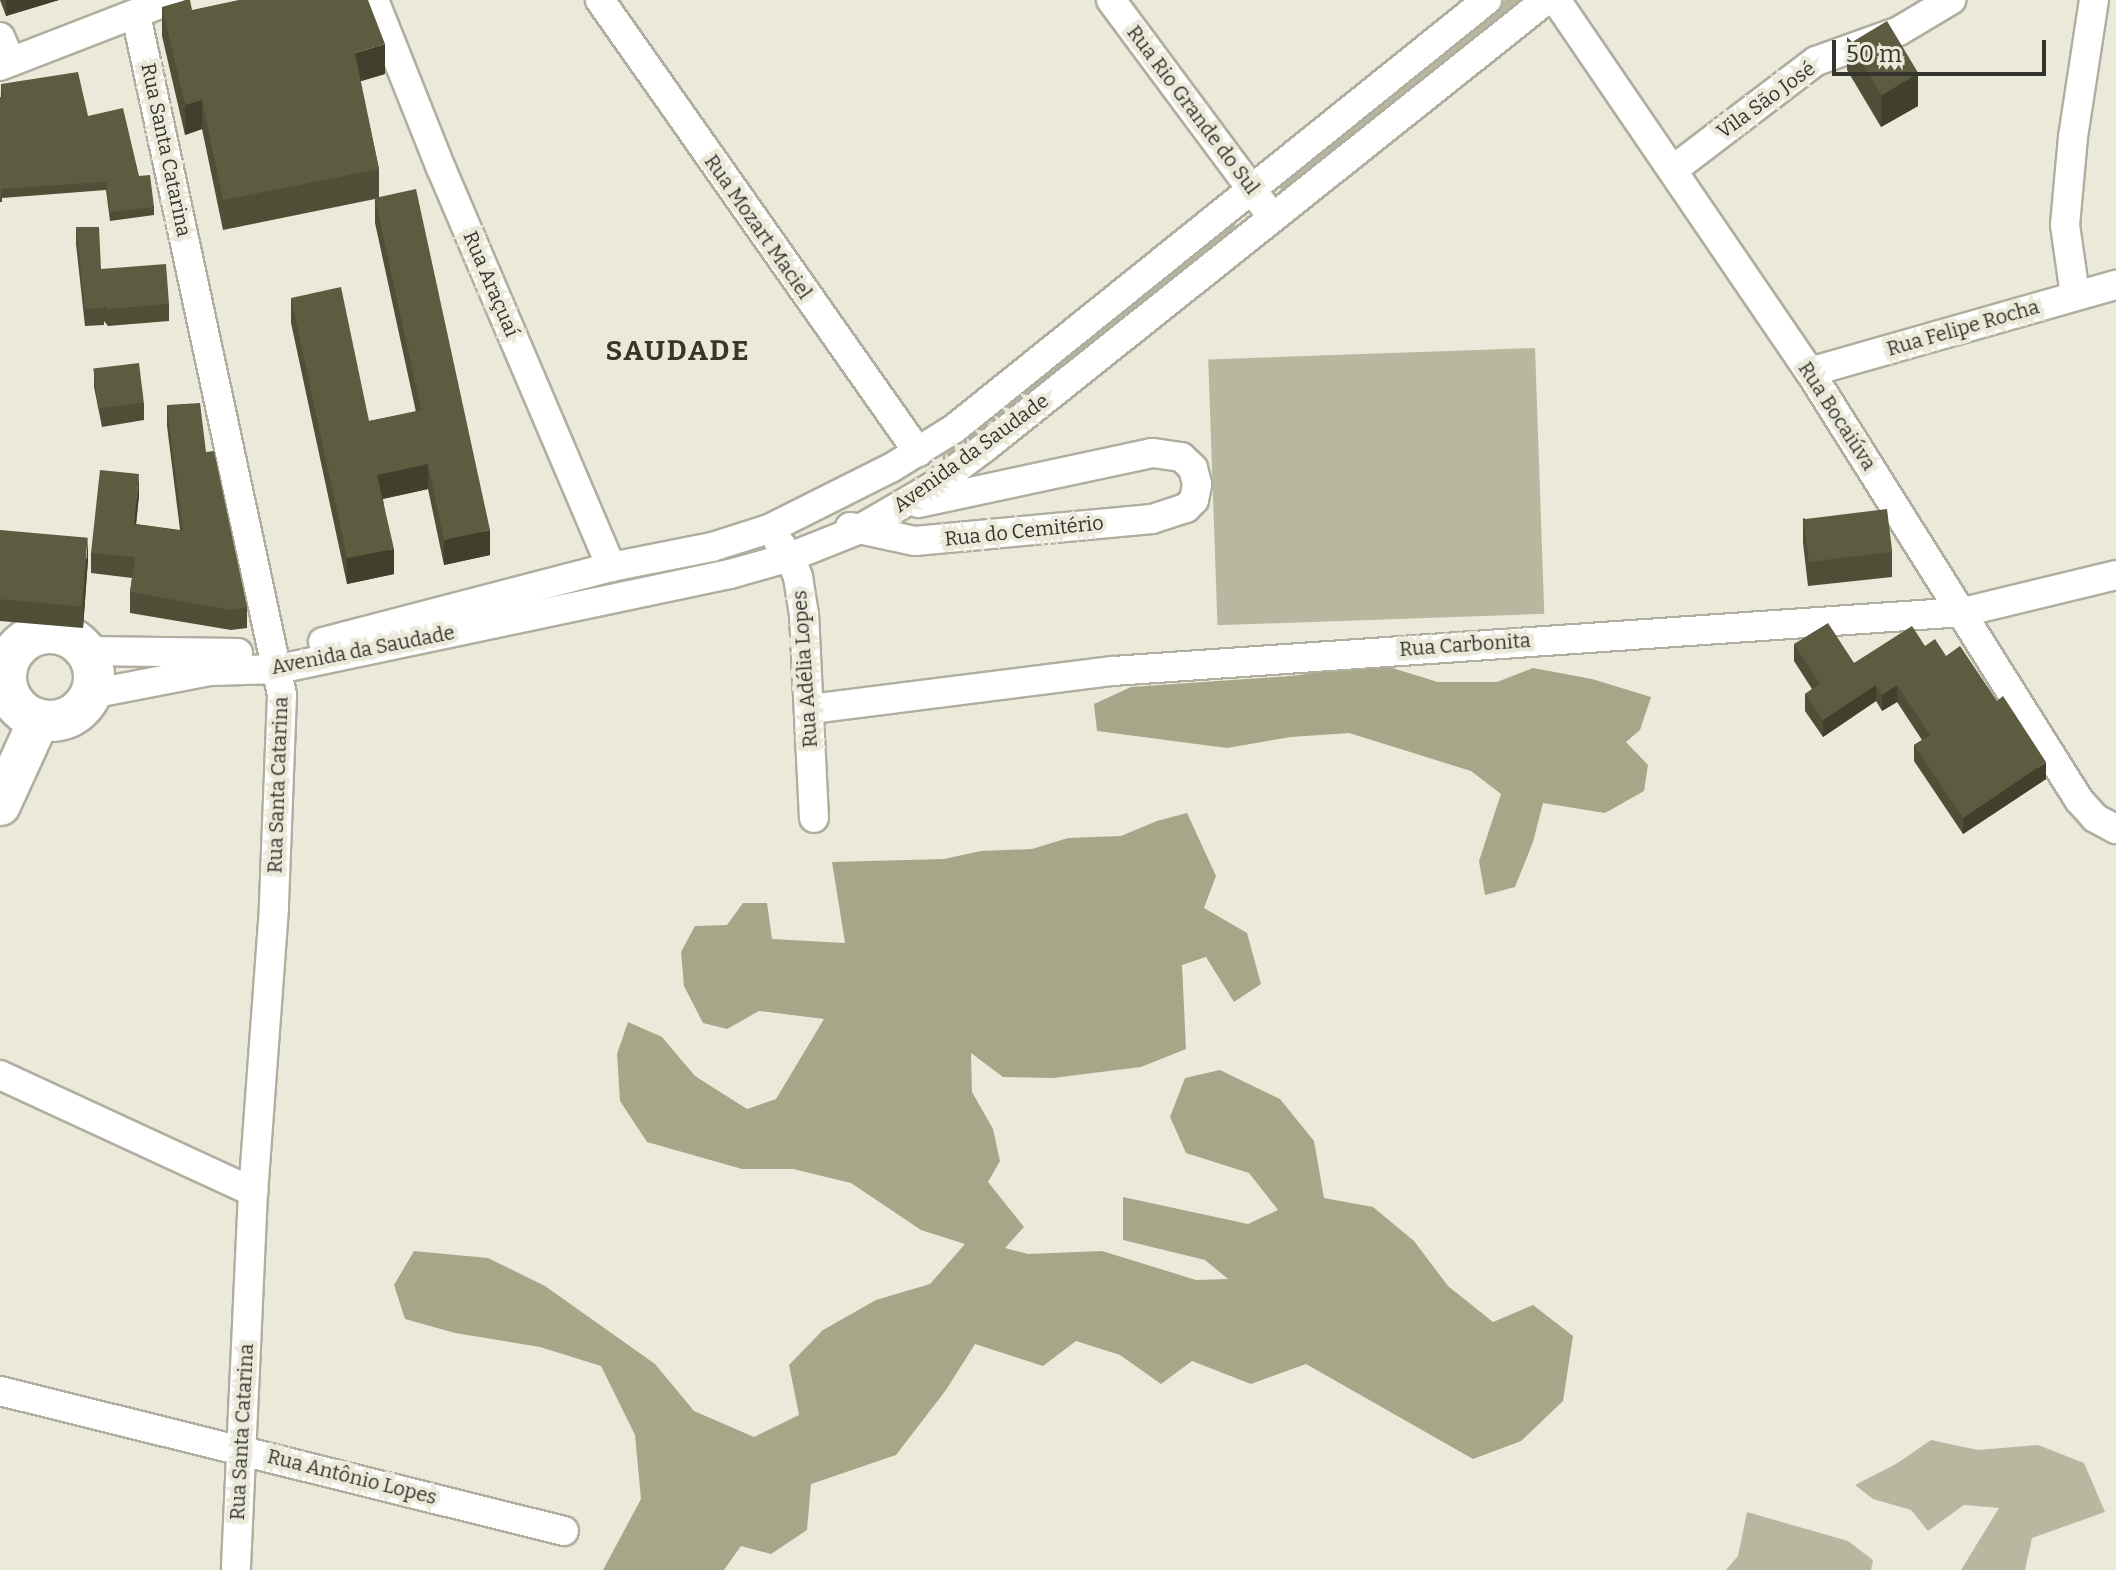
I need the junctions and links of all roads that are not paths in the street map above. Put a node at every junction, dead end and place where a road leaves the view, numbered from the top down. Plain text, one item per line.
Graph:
1 (170, 0) edge
2 (374, 0) edge
3 (600, 0) edge
4 (1111, 0) edge
5 (1487, 0) edge
6 (1546, 0) edge
7 (1556, 0) edge
8 (1951, 0) edge
9 (2094, 0) edge
10 (136, 15) junction
11 (4, 55) edge
12 (1674, 169) junction
13 (1253, 189) junction
14 (1274, 220) junction
15 (2116, 285) edge
16 (2075, 295) junction
17 (1810, 372) junction
18 (918, 452) junction
19 (851, 490) junction
20 (899, 507) junction
21 (804, 510) junction
22 (769, 529) junction
23 (858, 530) junction
24 (790, 557) junction
25 (611, 567) junction
26 (2116, 575) edge
27 (1963, 612) junction
28 (14, 636) edge
29 (86, 651) junction
30 (277, 662) junction
31 (91, 694) junction
32 (811, 709) junction
33 (20, 714) edge
34 (0, 805) edge
35 (814, 818) dead end
36 (2116, 829) edge
37 (0, 1075) edge
38 (253, 1192) junction
39 (0, 1391) edge
40 (241, 1450) junction
41 (564, 1531) dead end
42 (236, 1570) edge

1 - 10 street
2 - 25 street, Rua Araçuaí
3 - 18 street, Rua Mozart Maciel
4 - 13 street, Rua Rio Grande do Sul
5 - 13 street, Avenida da Saudade
6 - 14 street, Avenida da Saudade
7 - 12 street, Rua Bocaiúva
8 - 12 street, Vila São José
9 - 16 street
10 - 11 street
10 - 30 street, Rua Santa Catarina
12 - 17 street, Rua Bocaiúva
13 - 14 street, Rua Rio Grande do Sul
13 - 18 street, Avenida da Saudade
14 - 20 street, Avenida da Saudade
15 - 16 street, Rua Felipe Rocha
16 - 17 street, Rua Felipe Rocha
17 - 27 street, Rua Bocaiúva
18 - 19 street, Avenida da Saudade
19 - 20 street
19 - 21 street, Avenida da Saudade
20 - 23 street, Avenida da Saudade
20 - 23 street, Rua do Cemitério
21 - 22 street, Avenida da Saudade
21 - 23 street, Rua do Cemitério
22 - 24 street, Rua Adélia Lopes
22 - 25 street, Avenida da Saudade
23 - 24 street, Avenida da Saudade
24 - 30 street, Avenida da Saudade
24 - 32 street, Rua Adélia Lopes
25 - 30 street, Avenida da Saudade
26 - 27 street, Rua Carbonita
27 - 32 street, Rua Carbonita
27 - 36 street, Rua Bocaiúva
28 - 29 street
28 - 33 street
29 - 30 street, Avenida da Saudade
29 - 31 street
30 - 31 street, Avenida da Saudade
30 - 38 street, Rua Santa Catarina
31 - 33 street
32 - 35 street, Rua Adélia Lopes
33 - 34 street
37 - 38 street
38 - 40 street, Rua Santa Catarina
39 - 40 street, Rua Antônio Lopes
40 - 41 street, Rua Antônio Lopes
40 - 42 street, Rua Santa Catarina

